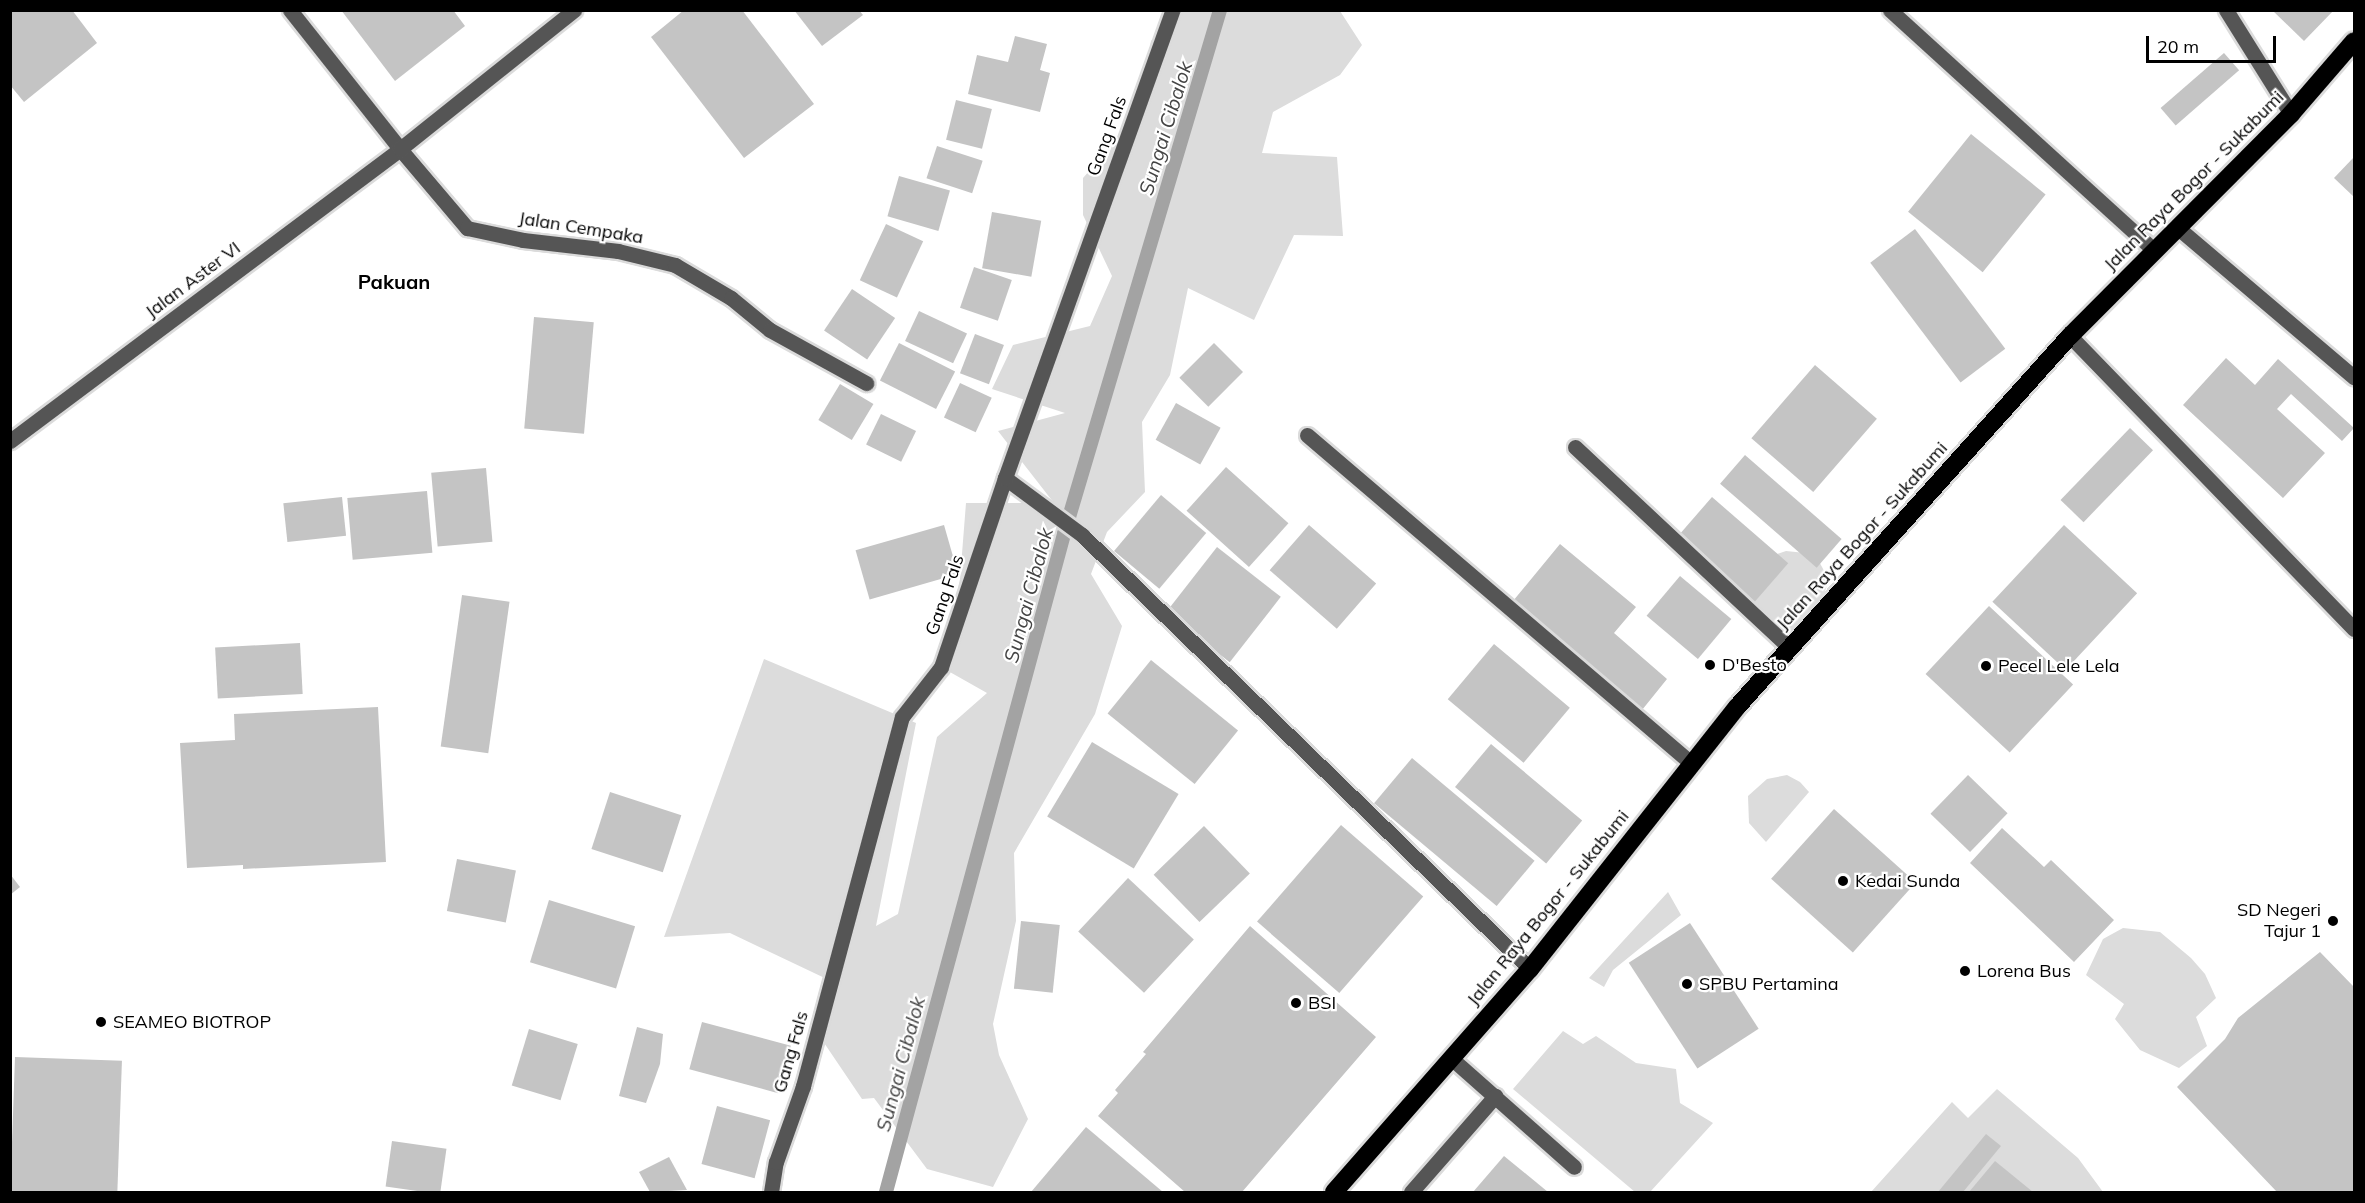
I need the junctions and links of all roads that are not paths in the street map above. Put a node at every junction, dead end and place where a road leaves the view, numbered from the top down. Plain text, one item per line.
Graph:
1 (290, 10) edge
2 (574, 10) edge
3 (1173, 10) edge
4 (1890, 10) edge
5 (2226, 10) edge
6 (2355, 41) edge
7 (2290, 114) junction
8 (400, 149) junction
9 (2178, 228) junction
10 (2155, 251) junction
11 (2070, 336) junction
12 (2355, 377) edge
13 (866, 383) dead end
14 (1307, 435) dead end
15 (10, 441) edge
16 (1575, 447) dead end
17 (1005, 478) junction
18 (2355, 629) edge
19 (1790, 648) junction
20 (1691, 763) junction
21 (1530, 969) junction
22 (1451, 1058) junction
23 (1495, 1096) junction
24 (1574, 1167) dead end
25 (771, 1192) edge
26 (1334, 1192) edge
27 (1411, 1192) edge

1 - 8 street
2 - 8 street, Jalan Aster VI
3 - 17 street, Gang Fals
4 - 10 street
5 - 7 street
6 - 7 highway, Jalan Raya Bogor - Sukabumi
7 - 9 highway, Jalan Raya Bogor - Sukabumi
8 - 13 street, Jalan Cempaka
8 - 15 street, Jalan Aster VI
9 - 10 highway, Jalan Raya Bogor - Sukabumi
9 - 12 street
10 - 11 highway, Jalan Raya Bogor - Sukabumi
11 - 18 street
11 - 19 highway, Jalan Raya Bogor - Sukabumi
14 - 20 street
16 - 19 street
17 - 21 street
17 - 25 street, Gang Fals
19 - 20 highway, Jalan Raya Bogor - Sukabumi
20 - 21 highway, Jalan Raya Bogor - Sukabumi
21 - 22 highway, Jalan Raya Bogor - Sukabumi
22 - 23 street
22 - 26 highway, Jalan Raya Bogor - Sukabumi
23 - 24 street
23 - 27 street

